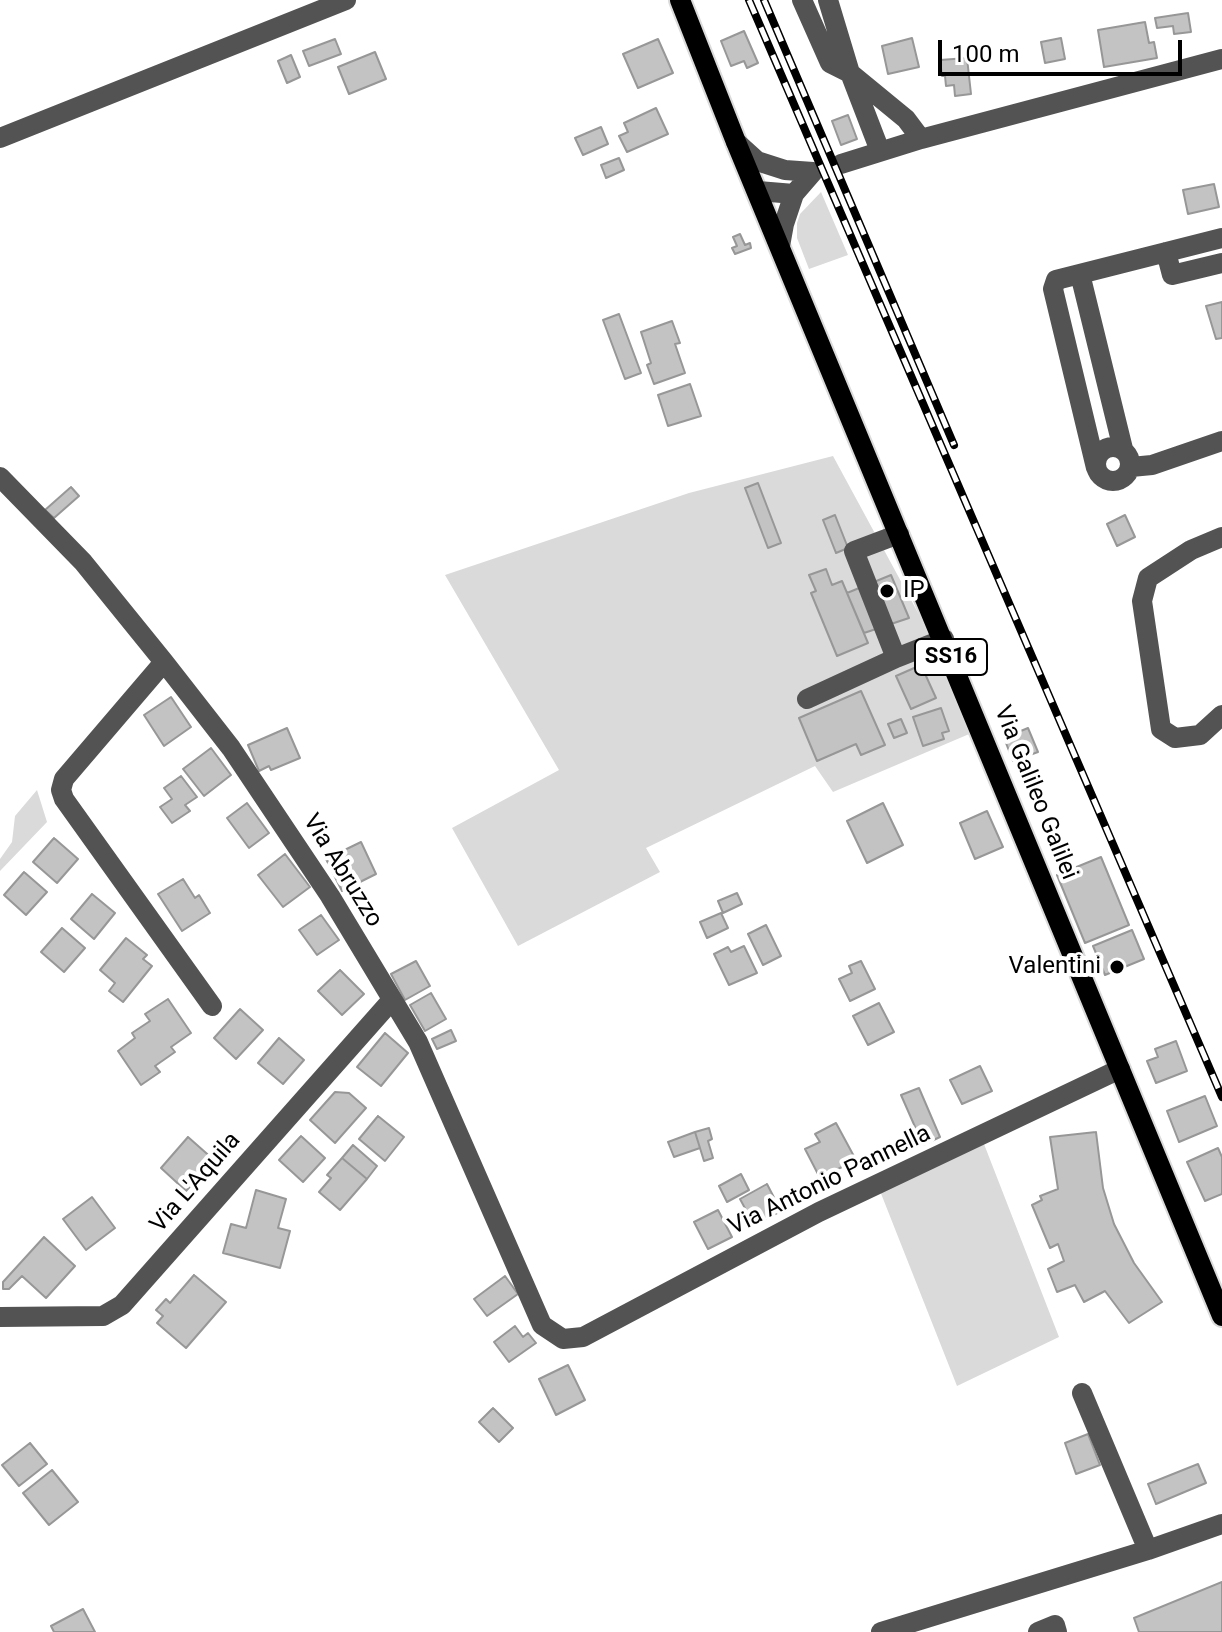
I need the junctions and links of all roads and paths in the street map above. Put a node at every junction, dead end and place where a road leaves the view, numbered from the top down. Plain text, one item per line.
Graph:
1 (346, 0) edge
2 (680, 0) edge
3 (802, 0) edge
4 (828, 0) edge
5 (1222, 59) edge
6 (850, 73) junction
7 (0, 138) edge
8 (921, 139) junction
9 (736, 142) junction
10 (880, 151) junction
11 (841, 164) dead end
12 (785, 170) junction
13 (758, 191) junction
14 (794, 194) junction
15 (1222, 238) edge
16 (780, 246) junction
17 (1166, 252) junction
18 (1222, 263) edge
19 (1080, 274) junction
20 (1222, 441) edge
21 (1127, 458) junction
22 (1096, 468) junction
23 (0, 477) edge
24 (899, 534) junction
25 (1222, 537) edge
26 (944, 639) junction
27 (896, 658) junction
28 (164, 662) junction
29 (807, 699) dead end
30 (1222, 715) edge
31 (391, 1001) junction
32 (212, 1006) dead end
33 (1120, 1069) junction
34 (1222, 1316) edge
35 (0, 1317) edge
36 (563, 1339) joint
37 (1082, 1393) dead end
38 (1222, 1524) edge
39 (1148, 1550) junction
40 (881, 1632) edge
41 (1038, 1632) edge
42 (1057, 1632) edge

1 - 7 street
2 - 9 main road, SS16
3 - 6 street
4 - 6 street
5 - 8 street
6 - 8 street
6 - 10 street
8 - 10 street
9 - 12 street
9 - 13 main road, SS16
10 - 11 street
12 - 13 street
12 - 14 street
13 - 14 street
13 - 16 main road, SS16
14 - 16 street
15 - 17 street
16 - 24 main road, Via Galileo Galilei / SS16
17 - 18 street
17 - 19 street
19 - 21 street
19 - 22 street
20 - 21 street
21 - 22 street
21 - 22 street
23 - 28 street, Via Abruzzo
24 - 26 main road, Via Galileo Galilei / SS16
24 - 27 street
25 - 30 street
26 - 27 street
26 - 33 main road, Via Galileo Galilei / SS16
27 - 29 street
28 - 31 street, Via Abruzzo
28 - 32 street
31 - 35 street, Via L'Aquila
31 - 36 street, Via Abruzzo
33 - 34 main road, Via Galileo Galilei / SS16
33 - 36 street, Via Antonio Pannella
37 - 39 street
38 - 39 street
39 - 40 street
41 - 42 street

